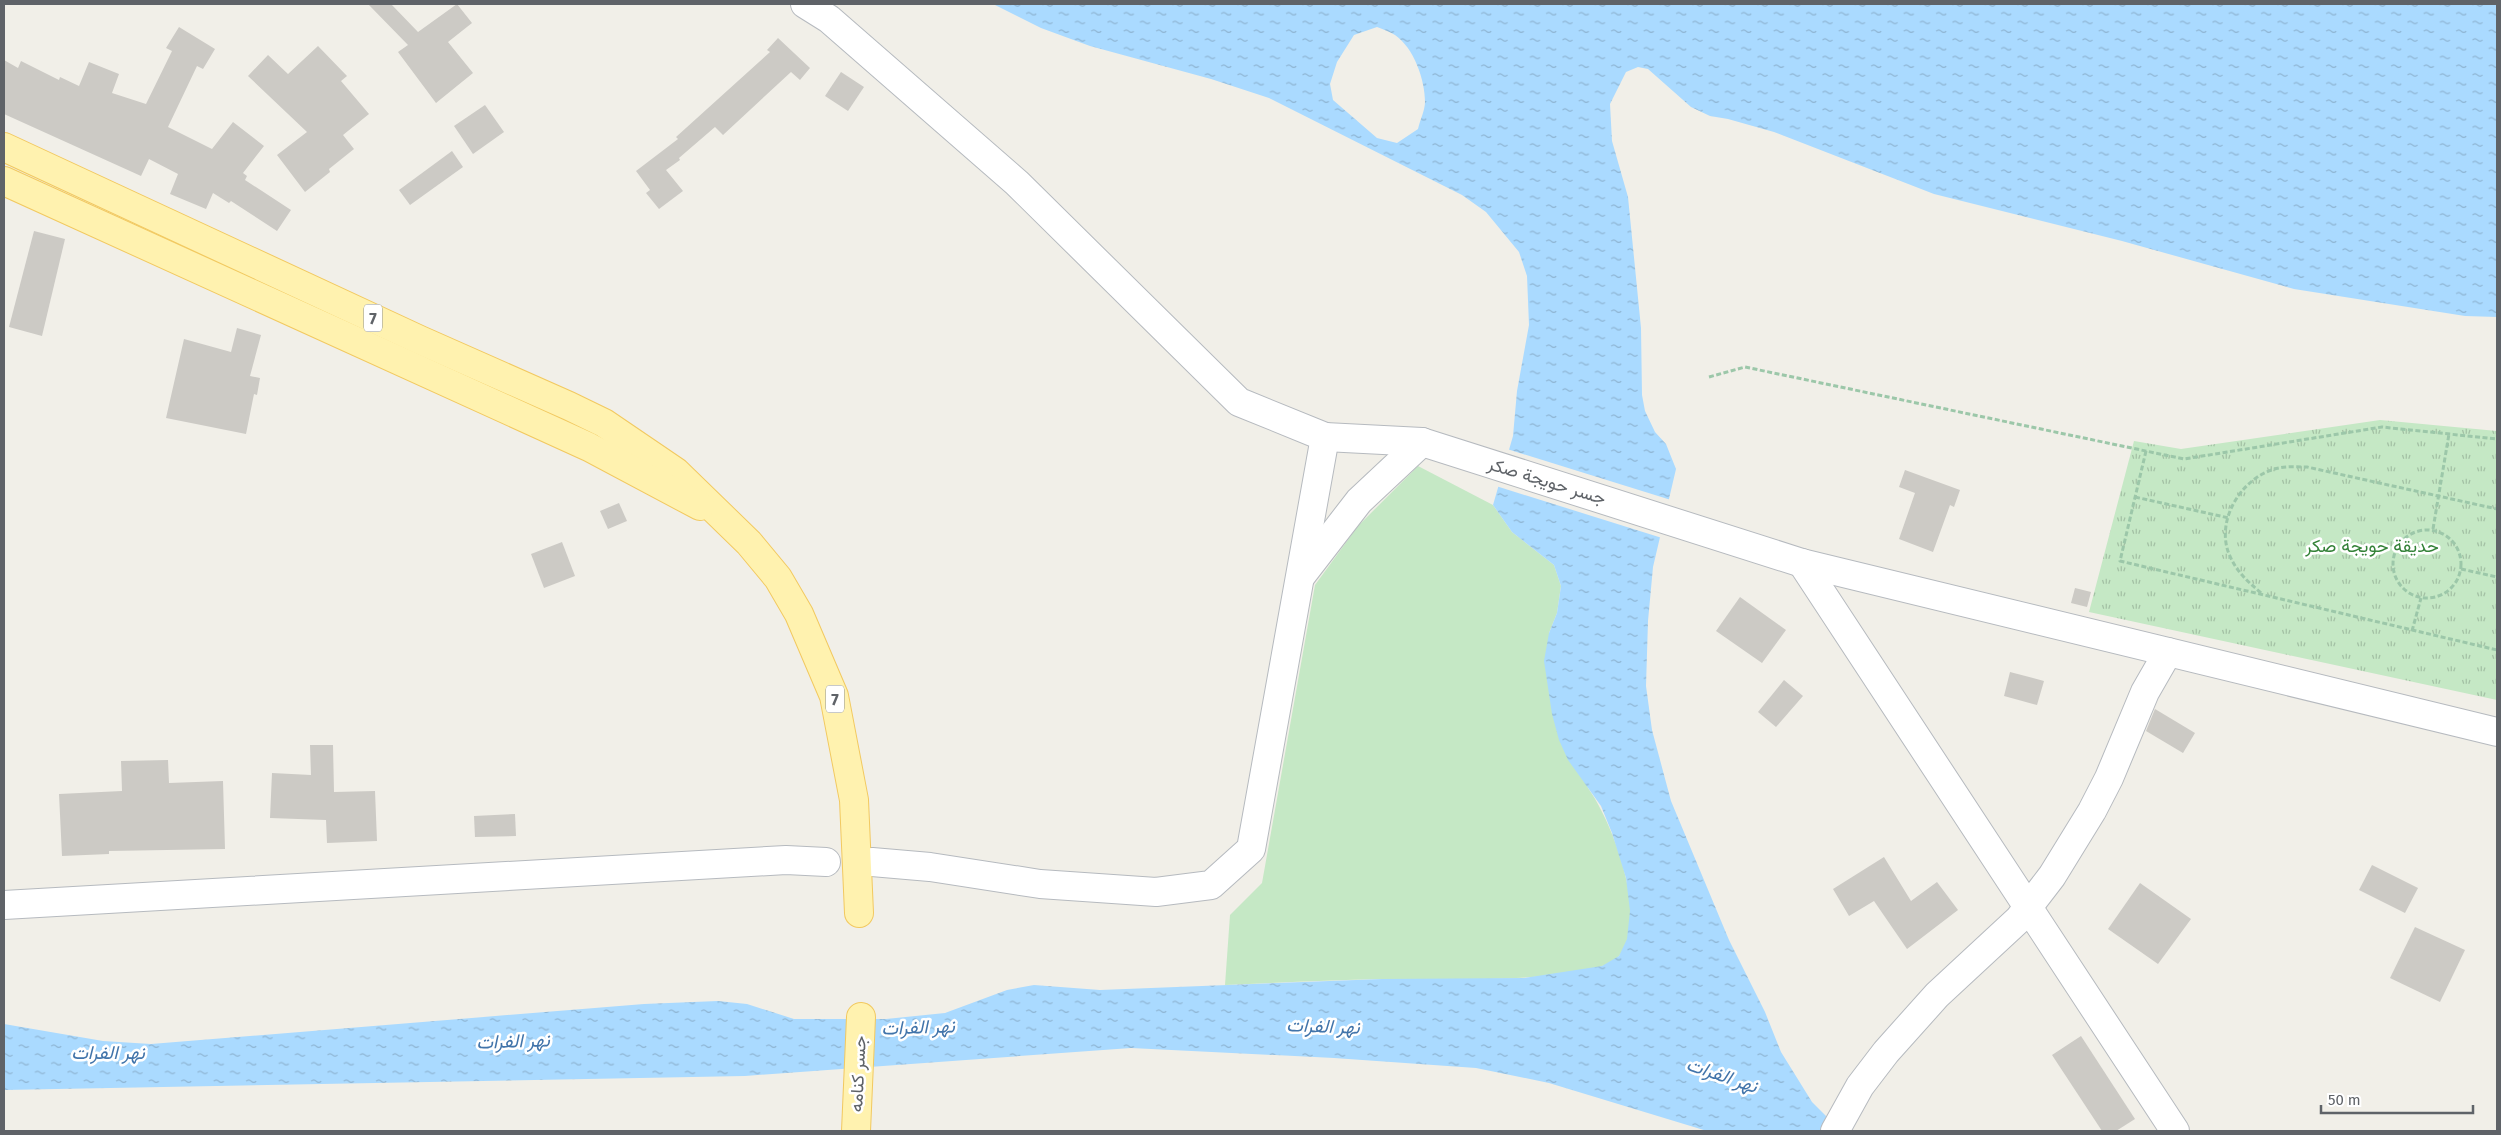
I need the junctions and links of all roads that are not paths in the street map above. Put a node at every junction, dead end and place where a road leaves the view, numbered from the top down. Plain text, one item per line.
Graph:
1 (805, 4) edge
2 (4, 147) edge
3 (4, 181) edge
4 (1325, 437) junction
5 (1422, 442) junction
6 (724, 517) junction
7 (1802, 563) junction
8 (1298, 579) junction
9 (2168, 652) junction
10 (2497, 732) edge
11 (826, 862) dead end
12 (872, 862) dead end
13 (4, 905) edge
14 (2030, 907) junction
15 (859, 913) dead end
16 (861, 1017) dead end
17 (856, 1131) edge
18 (1834, 1131) edge
19 (2175, 1131) edge

1 - 4 street, جسر حويجة صكر
2 - 6 main road, 7
3 - 6 main road, 7
4 - 5 street, جسر حويجة صكر
4 - 8 street
5 - 7 street, جسر حويجة صكر
5 - 8 street
6 - 15 main road, 7
7 - 9 street, جسر حويجة صكر
7 - 14 street
8 - 12 street
9 - 10 street, جسر حويجة صكر
9 - 14 street
11 - 13 street
14 - 18 street
14 - 19 street
16 - 17 main road, جسر كنامه

